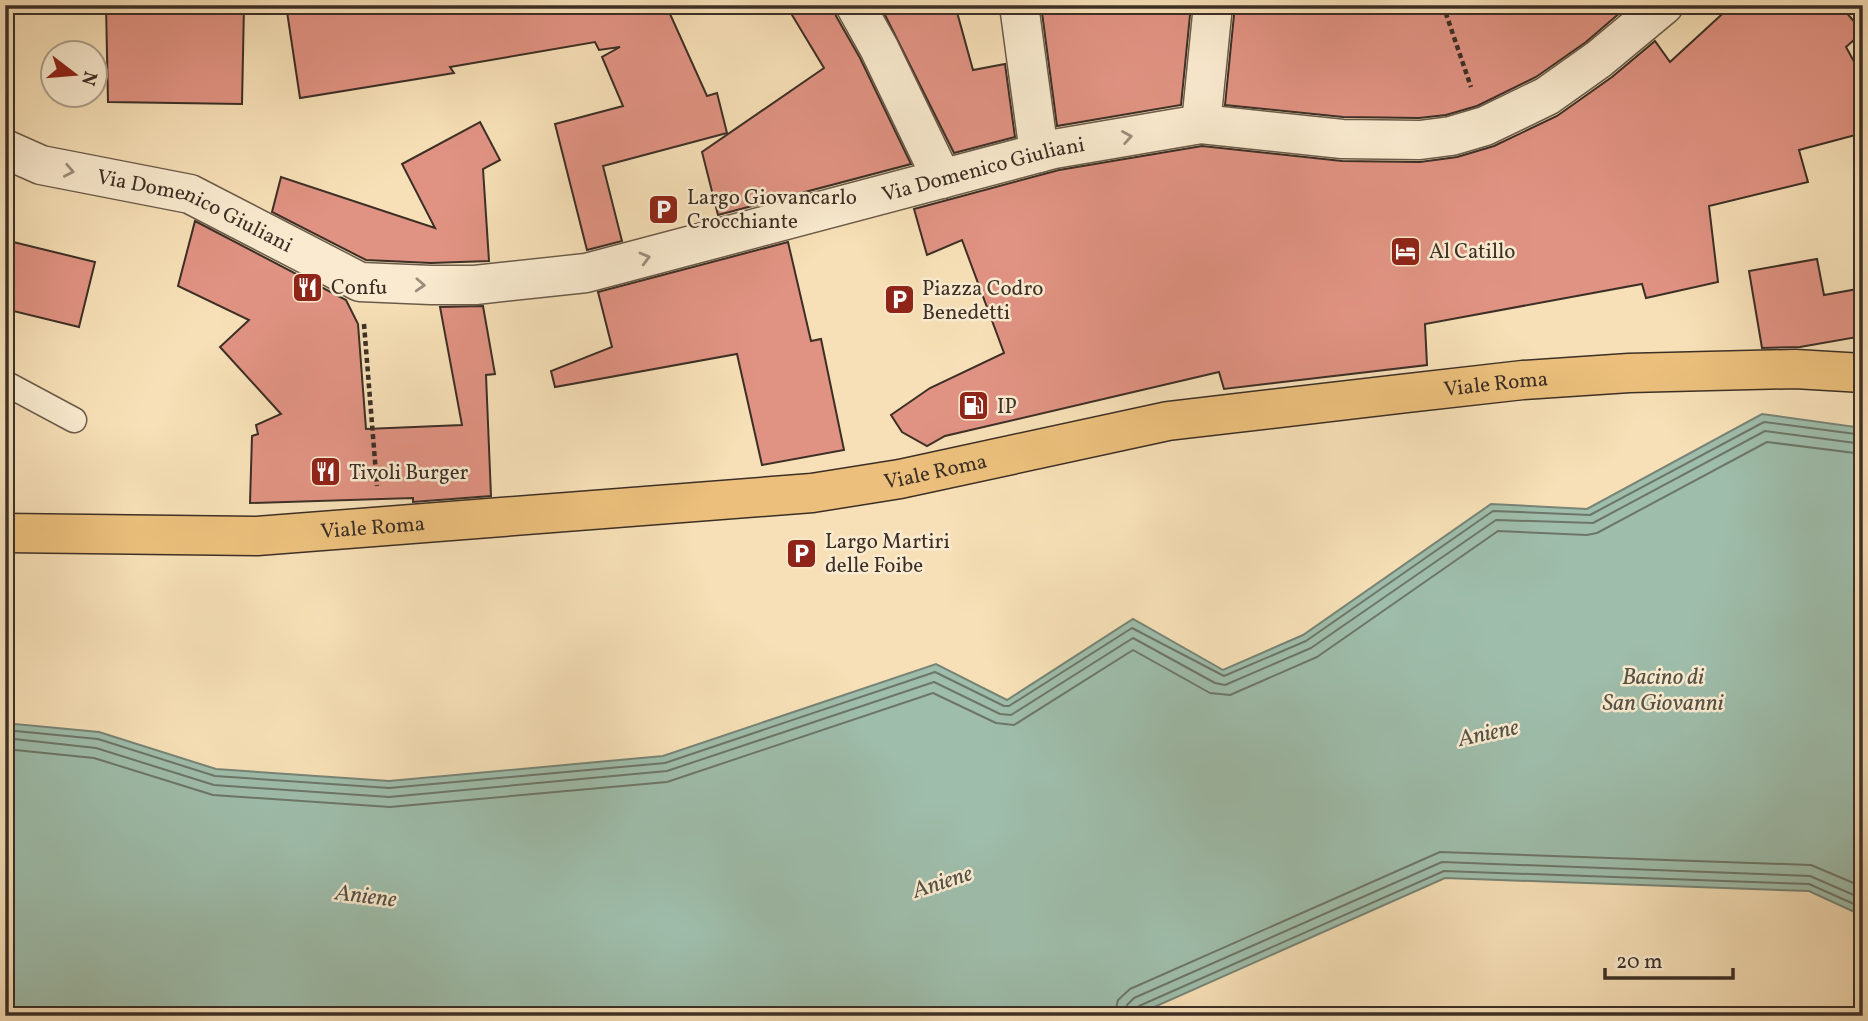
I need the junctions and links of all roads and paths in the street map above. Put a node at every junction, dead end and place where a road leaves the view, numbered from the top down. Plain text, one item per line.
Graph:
1 (855, 5) edge
2 (1019, 5) edge
3 (1213, 5) edge
4 (1443, 5) edge
5 (1664, 5) edge
6 (1200, 124) junction
7 (1485, 126) junction
8 (5, 149) edge
9 (1039, 153) junction
10 (942, 179) junction
11 (360, 282) junction
12 (1863, 373) edge
13 (5, 383) edge
14 (74, 420) dead end
15 (381, 527) junction
16 (5, 533) edge

1 - 10 street
2 - 9 street
3 - 6 street
4 - 7 path
5 - 7 street, Via Domenico Giuliani
6 - 7 street, Via Domenico Giuliani
9 -> 6 street, Via Domenico Giuliani
8 -> 11 street, Via Domenico Giuliani
9 - 10 street, Via Domenico Giuliani
11 -> 10 street, Via Domenico Giuliani
11 - 15 path
12 - 15 main road, Viale Roma
13 - 14 lane
15 - 16 main road, Viale Roma

